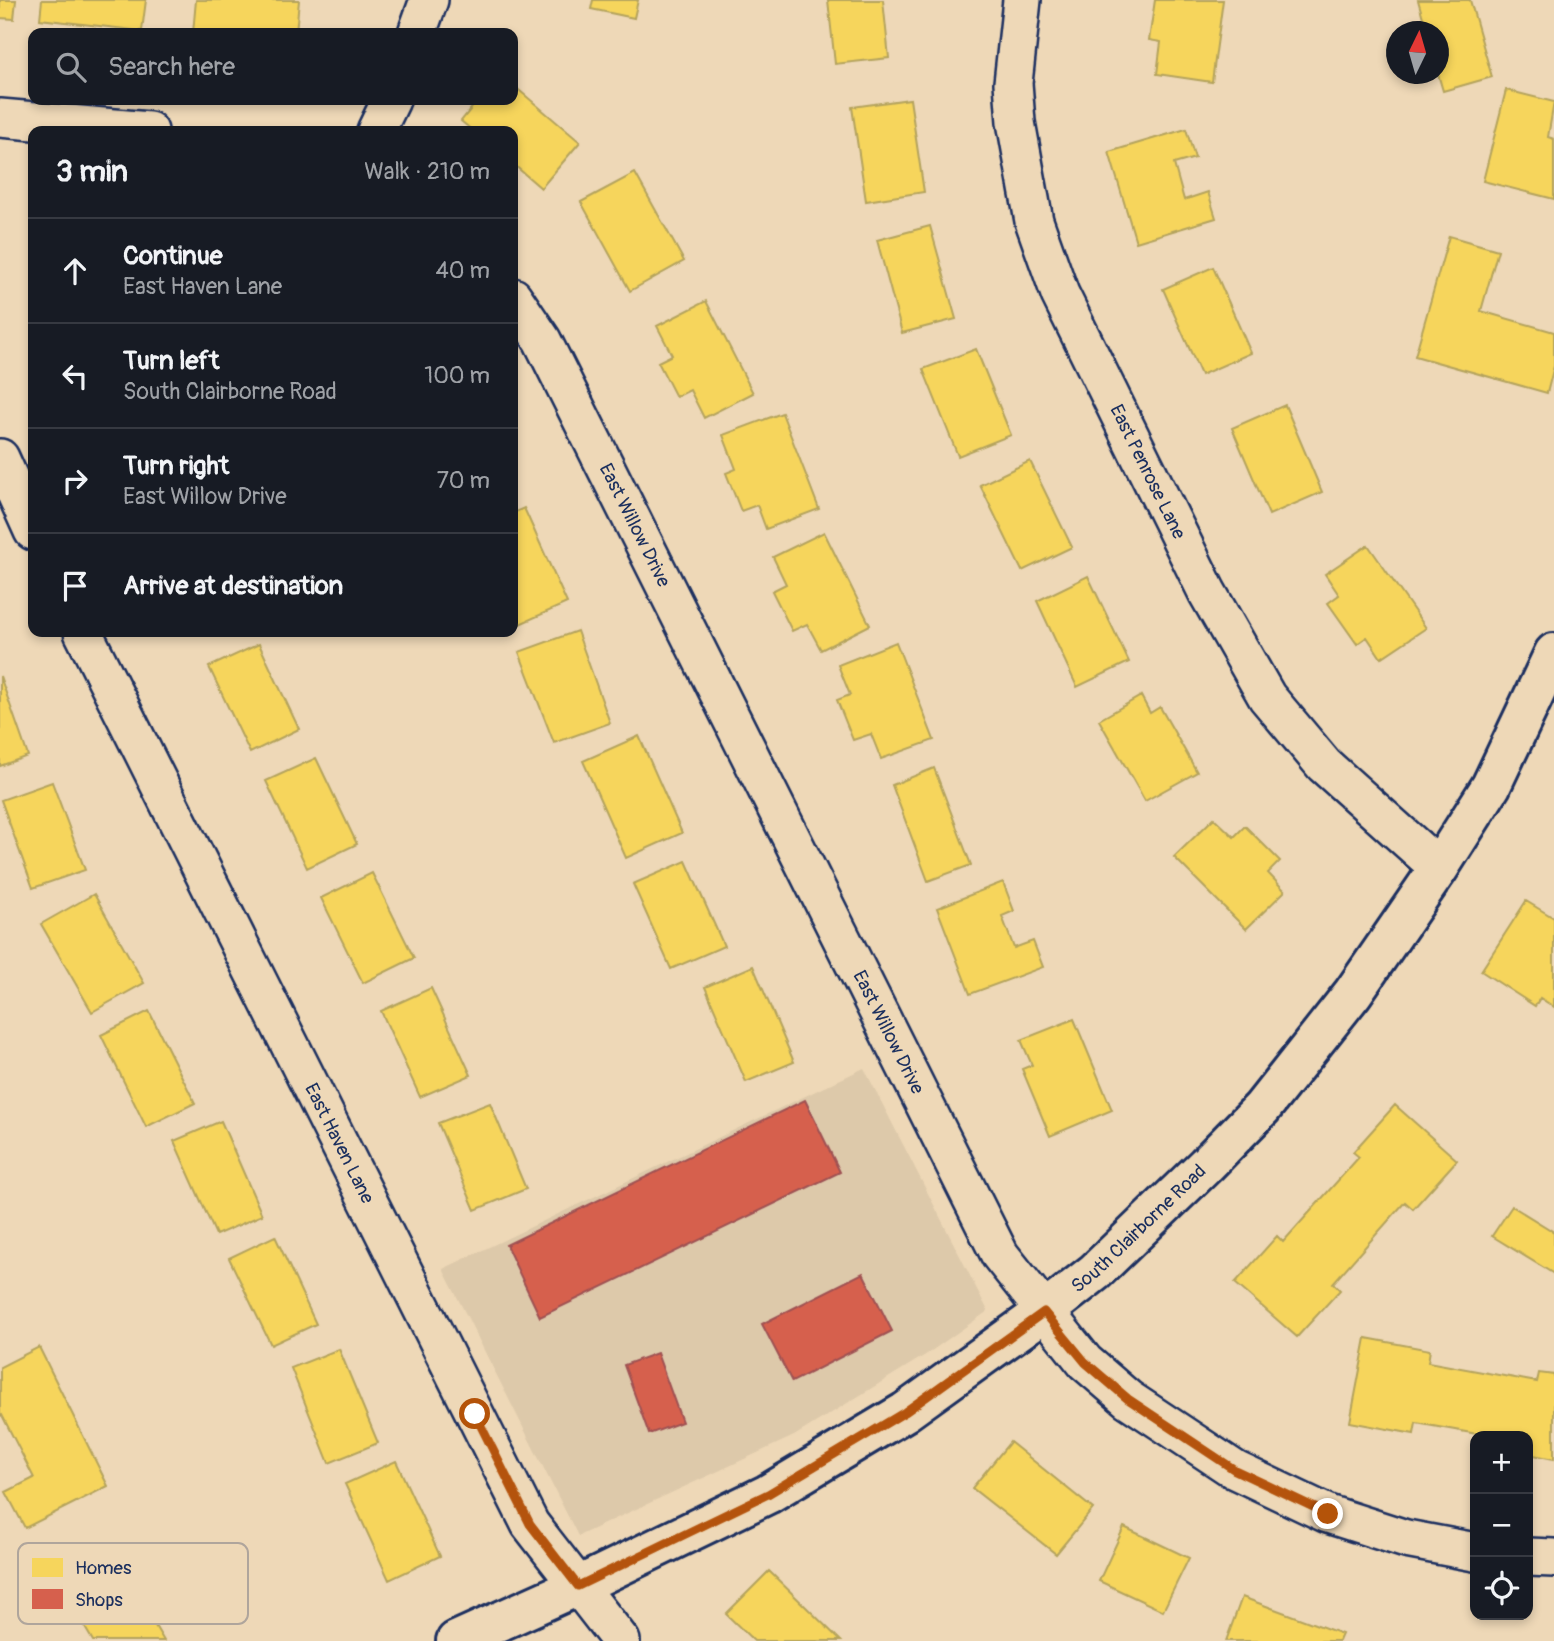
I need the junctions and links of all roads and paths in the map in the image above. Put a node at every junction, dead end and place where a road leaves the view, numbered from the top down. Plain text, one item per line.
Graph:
1 (429, 0) edge
2 (1022, 0) edge
3 (419, 28) edge
4 (389, 105) edge
5 (0, 118) edge
6 (92, 126) edge
7 (378, 126) edge
8 (518, 304) edge
9 (0, 458) edge
10 (28, 520) edge
11 (86, 637) edge
12 (1554, 653) edge
13 (1439, 868) junction
14 (1044, 1312) junction
15 (1470, 1551) edge
16 (1533, 1557) edge
17 (1554, 1558) edge
18 (578, 1586) junction
19 (456, 1641) edge
20 (621, 1641) edge

1 - 3 street
2 - 13 street, East Penrose Lane
4 - 7 street
5 - 6 street
8 - 14 street, East Willow Drive
9 - 10 street
11 - 18 street, East Haven Lane
12 - 13 street, South Clairborne Road
13 - 14 street, South Clairborne Road
14 - 15 street, East Willow Drive
14 - 18 street, South Clairborne Road
16 - 17 street
18 - 19 street, South Clairborne Road
18 - 20 street, East Haven Lane

